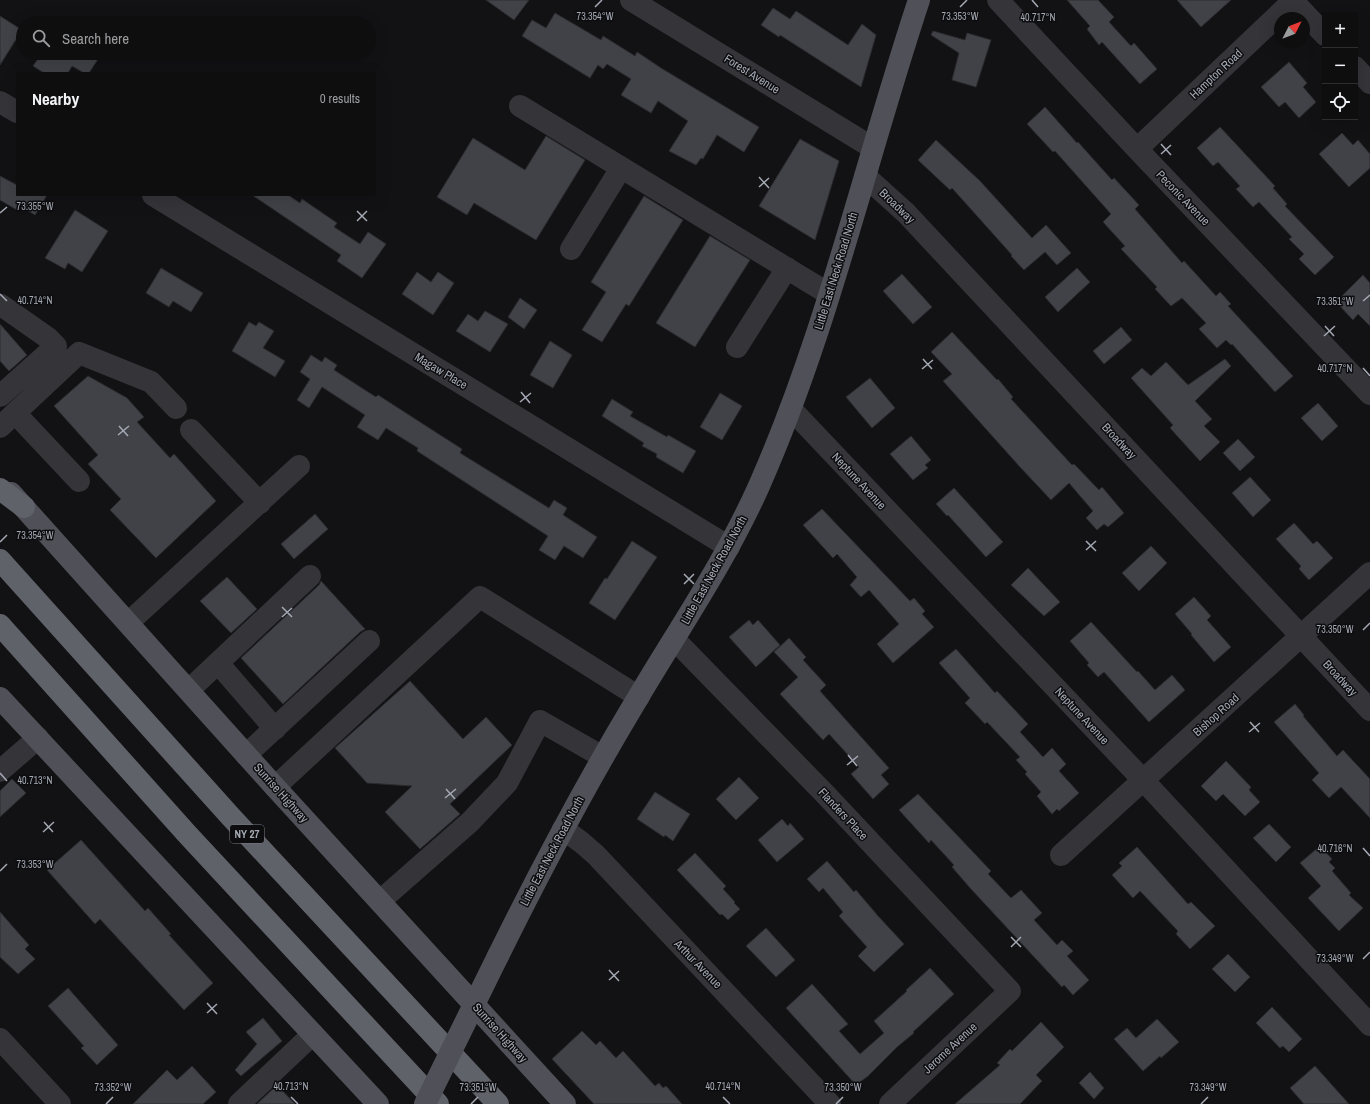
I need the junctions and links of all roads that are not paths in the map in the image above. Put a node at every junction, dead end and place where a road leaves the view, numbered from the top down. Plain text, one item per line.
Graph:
1 (631, 0) edge
2 (919, 0) edge
3 (998, 0) edge
4 (1293, 0) edge
5 (1322, 32) edge
6 (1358, 70) edge
7 (1370, 83) edge
8 (0, 102) edge
9 (520, 106) dead end
10 (16, 111) edge
11 (873, 148) junction
12 (1137, 149) junction
13 (621, 168) junction
14 (865, 176) junction
15 (155, 196) edge
16 (571, 249) dead end
17 (787, 268) junction
18 (829, 294) junction
19 (1, 305) edge
20 (737, 347) dead end
21 (1370, 394) edge
22 (0, 396) edge
23 (176, 408) dead end
24 (791, 409) junction
25 (8, 420) edge
26 (191, 430) dead end
27 (299, 466) dead end
28 (0, 480) edge
29 (79, 481) dead end
30 (0, 489) edge
31 (260, 503) junction
32 (24, 507) junction
33 (729, 547) junction
34 (0, 560) edge
35 (1370, 573) edge
36 (310, 576) dead end
37 (128, 623) junction
38 (0, 624) edge
39 (1302, 636) junction
40 (674, 639) junction
41 (369, 641) dead end
42 (218, 663) junction
43 (189, 690) junction
44 (639, 697) junction
45 (0, 698) edge
46 (1370, 710) edge
47 (275, 728) junction
48 (38, 738) junction
49 (246, 755) junction
50 (603, 757) junction
51 (0, 771) edge
52 (1144, 781) junction
53 (275, 786) junction
54 (563, 829) junction
55 (1061, 855) dead end
56 (380, 902) junction
57 (1010, 992) joint
58 (1370, 1025) edge
59 (313, 1034) junction
60 (0, 1039) edge
61 (60, 1104) edge
62 (238, 1104) edge
63 (378, 1104) edge
64 (425, 1104) edge
65 (438, 1104) edge
66 (498, 1104) edge
67 (565, 1104) edge
68 (830, 1104) edge
69 (890, 1104) edge

1 - 11 street, Forest Avenue
2 - 11 main road, Little East Neck Road North
3 - 12 street, Peconic Avenue
4 - 5 street
4 - 12 street, Hampton Road
6 - 7 street
8 - 10 street
9 - 13 street
11 - 14 main road, Little East Neck Road North
12 - 21 street, Peconic Avenue
13 - 16 street
13 - 17 street
14 - 18 main road, Little East Neck Road North
14 - 39 street, Broadway
15 - 33 street, Magaw Place
17 - 18 street
17 - 20 street
18 - 24 main road, Little East Neck Road North
19 - 22 street
23 - 25 street
24 - 33 main road, Little East Neck Road North
24 - 52 street, Neptune Avenue
25 - 29 street
26 - 31 street
27 - 31 street
28 - 32 main road, Sunrise Highway
30 - 32 highway
31 - 37 street
32 - 37 main road, Sunrise Highway
33 - 40 main road, Little East Neck Road North
34 - 66 highway, NY 27
35 - 39 street, Bishop Road
36 - 42 street
37 - 43 main road, Sunrise Highway
38 - 65 highway
39 - 46 street, Broadway
39 - 52 street, Bishop Road
40 - 44 main road, Little East Neck Road North
40 - 57 street, Flanders Place
41 - 47 street
42 - 43 street
42 - 47 street
43 - 49 main road, Sunrise Highway
44 - 50 main road, Little East Neck Road North
44 - 53 street
45 - 48 main road
47 - 49 street
48 - 51 street
48 - 59 main road
49 - 53 main road, Sunrise Highway
50 - 54 main road, Little East Neck Road North
50 - 56 street
52 - 55 street, Bishop Road
52 - 58 street, Neptune Avenue
53 - 56 main road, Sunrise Highway
54 - 64 main road, Little East Neck Road North, bridge
54 - 68 street, Arthur Avenue
56 - 67 main road, Sunrise Highway
57 - 69 street, Jerome Avenue
59 - 62 street
59 - 63 main road
60 - 61 street

